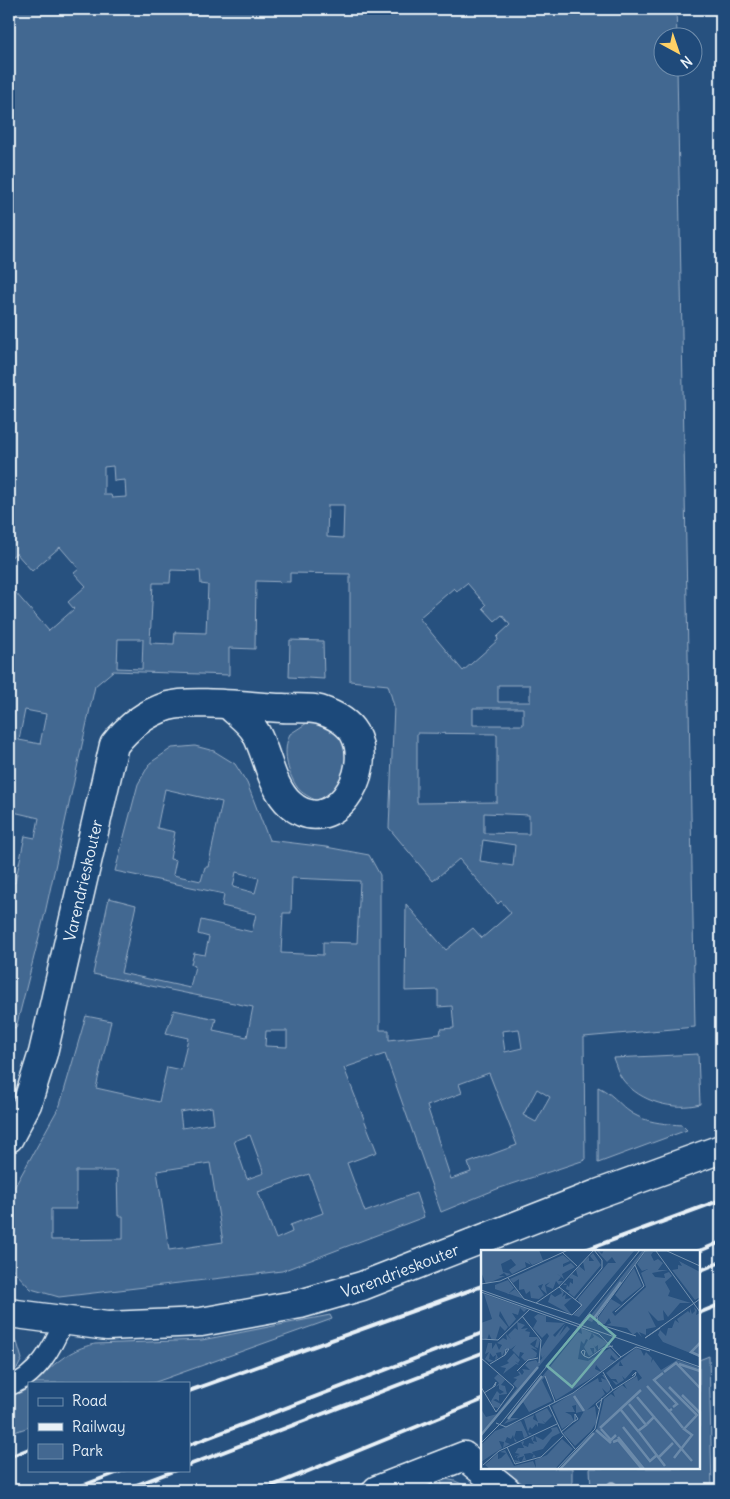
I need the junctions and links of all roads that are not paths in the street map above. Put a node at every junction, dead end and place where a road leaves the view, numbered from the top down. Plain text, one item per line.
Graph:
1 (230, 706) junction
2 (9, 1138) edge
3 (721, 1149) edge
4 (9, 1313) edge
5 (64, 1321) junction
6 (9, 1386) edge
7 (377, 1490) edge
8 (506, 1490) edge

1 - 1 street, Varendrieskouter
1 - 2 street, Varendrieskouter
3 - 5 street, Varendrieskouter
4 - 5 street, Varendrieskouter
5 - 6 lane
7 - 8 street

